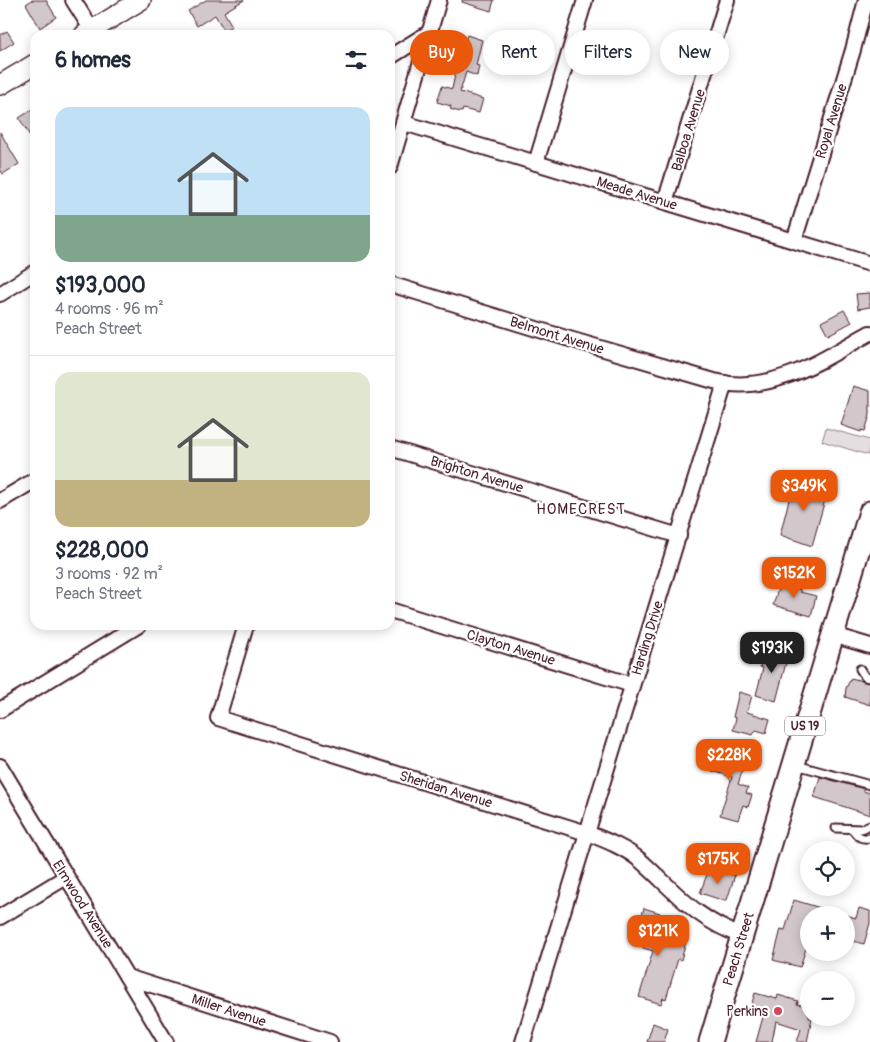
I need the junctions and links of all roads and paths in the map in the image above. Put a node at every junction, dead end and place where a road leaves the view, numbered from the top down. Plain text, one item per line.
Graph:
1 (74, 0) edge
2 (141, 0) edge
3 (439, 0) edge
4 (585, 0) edge
5 (727, 0) edge
6 (866, 0) edge
7 (89, 30) edge
8 (95, 30) edge
9 (431, 30) edge
10 (410, 44) edge
11 (395, 53) edge
12 (30, 67) edge
13 (418, 75) edge
14 (0, 85) edge
15 (404, 123) junction
16 (395, 151) edge
17 (536, 163) junction
18 (665, 202) junction
19 (794, 242) junction
20 (870, 264) edge
21 (30, 275) edge
22 (395, 286) edge
23 (0, 294) edge
24 (870, 333) edge
25 (725, 383) junction
26 (395, 450) edge
27 (30, 483) edge
28 (0, 501) edge
29 (870, 512) edge
30 (679, 536) junction
31 (395, 612) edge
32 (131, 630) edge
33 (244, 630) edge
34 (833, 635) junction
35 (870, 646) edge
36 (860, 669) dead end
37 (870, 678) edge
38 (632, 685) junction
39 (0, 710) edge
40 (794, 764) junction
41 (0, 766) edge
42 (870, 785) edge
43 (870, 825) edge
44 (836, 828) dead end
45 (853, 830) junction
46 (587, 832) junction
47 (870, 838) edge
48 (66, 876) junction
49 (0, 917) edge
50 (742, 936) junction
51 (127, 976) junction
52 (166, 1042) edge
53 (330, 1042) edge
54 (523, 1042) edge
55 (710, 1042) edge

1 - 7 street
2 - 8 main road
3 - 9 street
4 - 17 street
5 - 18 street, Balboa Avenue
6 - 19 street, Royal Avenue
10 - 11 street
12 - 14 main road
13 - 15 street
15 - 16 street
15 - 17 street, Meade Avenue
17 - 18 street, Meade Avenue
18 - 19 street, Meade Avenue
19 - 20 street, Meade Avenue
21 - 23 street
22 - 25 street, Belmont Avenue
24 - 25 street
25 - 30 street, Harding Drive
26 - 30 street, Brighton Avenue
27 - 28 street
29 - 34 main road, Peach Street / US 19
30 - 38 street, Harding Drive
31 - 38 street, Clayton Avenue
32 - 39 street
33 - 46 street, Sheridan Avenue
34 - 35 street
34 - 40 main road, Peach Street / US 19
36 - 37 lane
38 - 46 street, Harding Drive
40 - 42 lane
40 - 50 main road, Peach Street / US 19
41 - 48 street, Elmwood Avenue
43 - 45 lane
44 - 45 lane
45 - 47 lane
46 - 50 street, Sheridan Avenue
46 - 54 street, Harding Drive
48 - 49 street
48 - 51 street, Elmwood Avenue
50 - 55 main road, Peach Street / US 19
51 - 52 street, Elmwood Avenue
51 - 53 street, Miller Avenue

